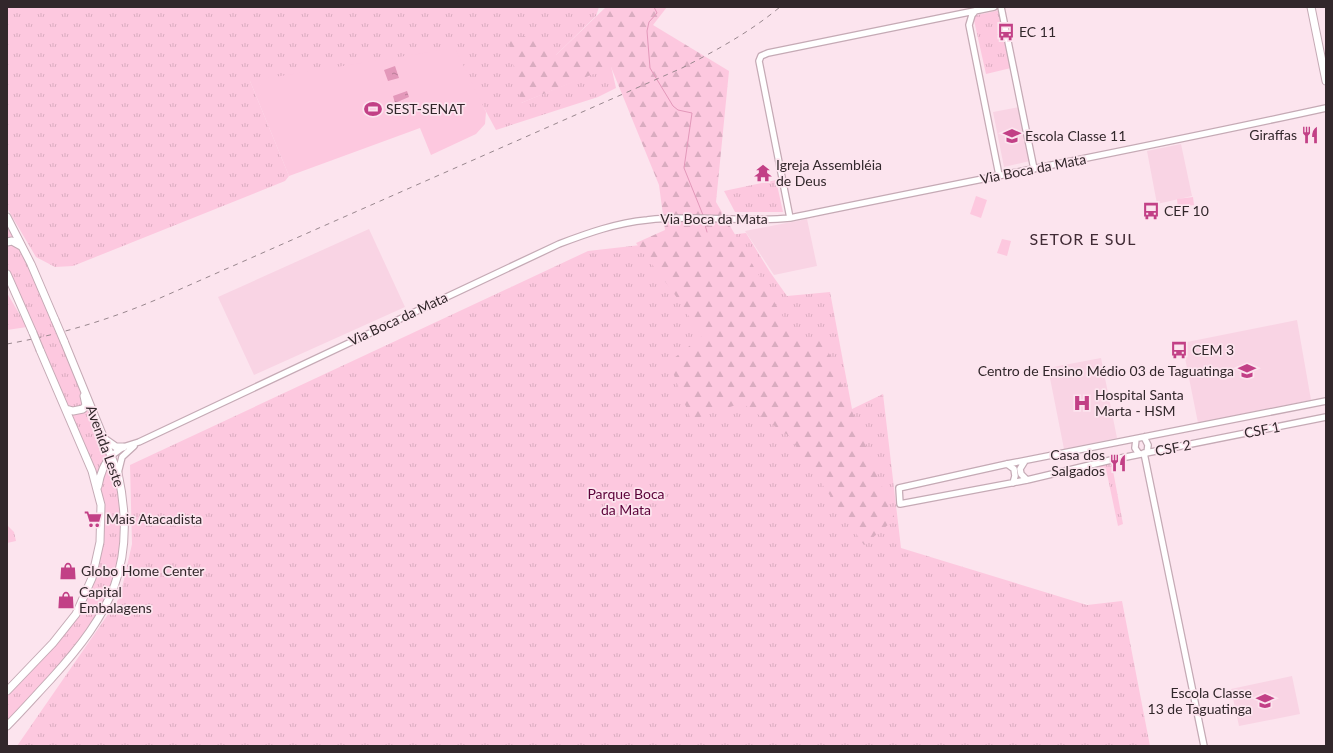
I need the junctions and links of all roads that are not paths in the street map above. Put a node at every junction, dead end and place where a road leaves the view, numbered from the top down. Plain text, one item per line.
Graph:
1 (994, 7) edge
2 (1001, 7) edge
3 (1311, 7) edge
4 (978, 8) edge
5 (957, 14) junction
6 (969, 25) junction
7 (1326, 81) edge
8 (1326, 108) edge
9 (1034, 169) junction
10 (999, 175) junction
11 (7, 217) edge
12 (790, 218) junction
13 (7, 242) edge
14 (23, 247) junction
15 (7, 274) edge
16 (82, 385) junction
17 (1326, 401) edge
18 (66, 409) junction
19 (1326, 417) edge
20 (1144, 437) junction
21 (1136, 439) junction
22 (105, 440) junction
23 (139, 442) junction
24 (1198, 443) joint
25 (123, 447) junction
26 (1144, 453) junction
27 (111, 456) junction
28 (1025, 461) junction
29 (1007, 464) junction
30 (118, 473) junction
31 (1027, 480) junction
32 (1013, 483) junction
33 (97, 488) junction
34 (7, 691) edge
35 (14, 720) junction
36 (7, 726) edge
37 (7, 732) edge
38 (1204, 746) edge

1 - 4 street
2 - 9 street
3 - 7 main road
4 - 5 street
4 - 6 street
5 - 6 street
5 - 12 street
6 - 10 street
8 - 9 street, Via Boca da Mata
9 - 10 street, Via Boca da Mata
10 - 12 street, Via Boca da Mata
11 - 14 main road, Avenida Leste
12 - 23 street, Via Boca da Mata
13 - 14 main road
14 - 16 main road, Avenida Leste, bridge
15 - 18 main road, Avenida Leste, bridge
16 - 18 main road
16 - 22 main road, Avenida Leste
17 - 20 street
18 - 33 main road, Avenida Leste
19 - 24 street, CSF 1
20 - 21 street
20 - 26 street
21 - 26 street
21 - 28 street
22 - 25 main road
22 - 27 main road, Avenida Leste
23 - 25 street, Via Boca da Mata
23 - 30 street, Via Boca da Mata
24 - 26 street, CSF 2
25 - 27 street, Via Boca da Mata
26 - 31 street, CSF 2
26 - 38 street
27 - 30 main road, Avenida Leste
27 - 33 main road
28 - 29 street
28 - 31 street
29 - 32 street
29 - 32 street, CSF 2
30 - 35 main road, Avenida Leste
31 - 32 street, CSF 2
33 - 34 main road, Avenida Leste
35 - 36 main road, Avenida Leste
35 - 37 main road

